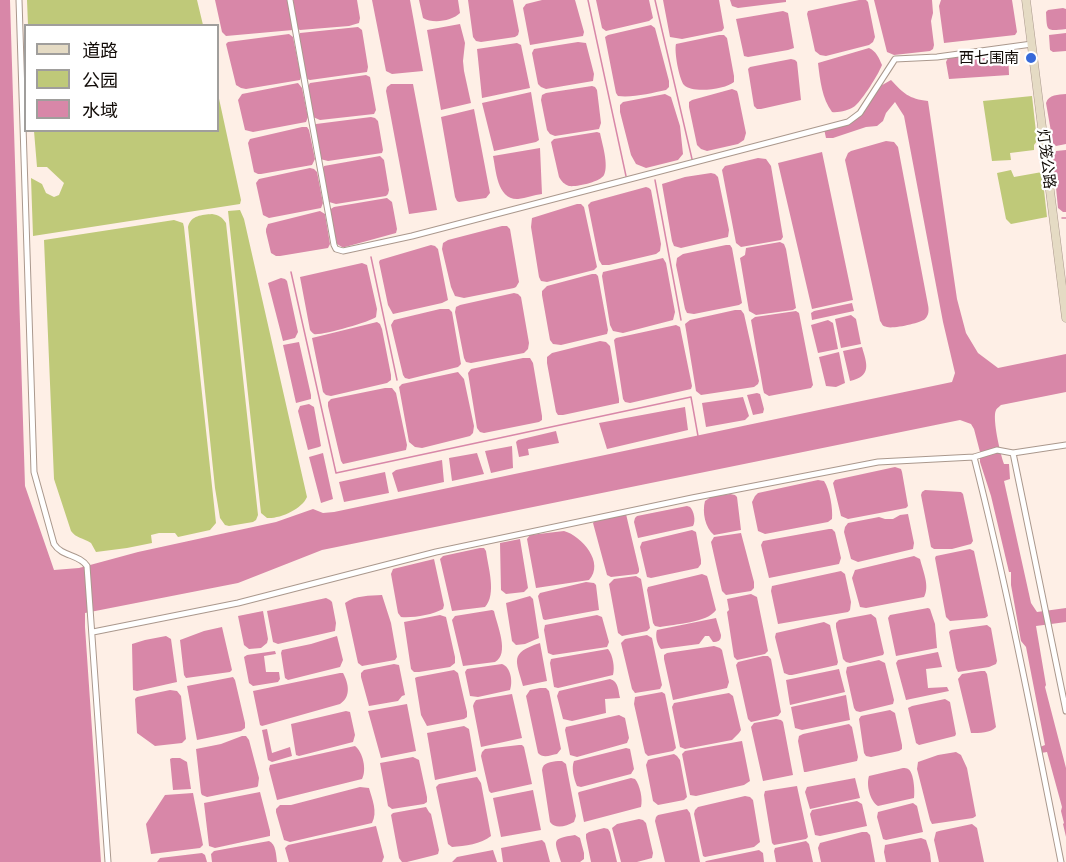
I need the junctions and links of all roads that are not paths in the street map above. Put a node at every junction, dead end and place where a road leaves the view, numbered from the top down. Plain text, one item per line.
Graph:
1 (19, 0) edge
2 (290, 0) edge
3 (1026, 0) edge
4 (1032, 44) junction
5 (1066, 318) edge
6 (1066, 445) edge
7 (1013, 453) junction
8 (974, 456) junction
9 (93, 632) junction
10 (1064, 694) edge
11 (1066, 711) edge
12 (108, 862) edge
13 (1061, 862) edge

1 - 9 street
2 - 4 street
3 - 4 street, 灯笼公路
4 - 5 street, 灯笼公路
6 - 7 street
7 - 8 street
7 - 10 street
8 - 9 street
8 - 13 street
9 - 12 street
10 - 11 street

